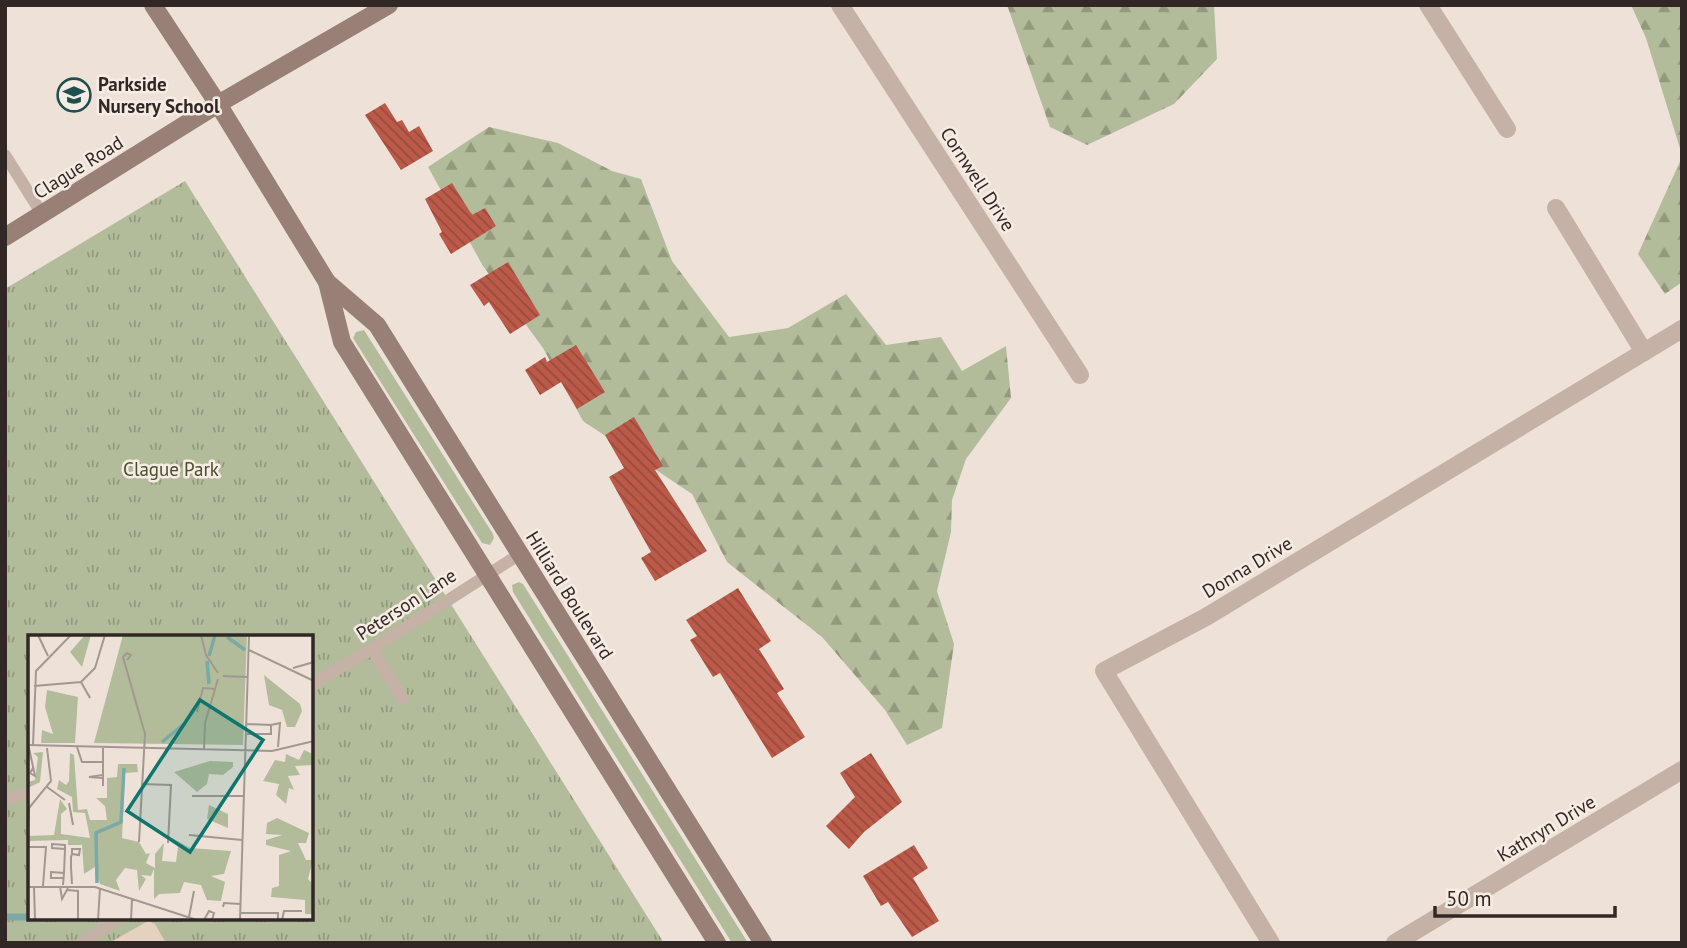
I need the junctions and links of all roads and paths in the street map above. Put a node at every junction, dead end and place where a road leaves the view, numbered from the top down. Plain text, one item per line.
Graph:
1 (153, 5) edge
2 (390, 5) edge
3 (840, 5) edge
4 (1427, 5) edge
5 (218, 104) junction
6 (1507, 129) dead end
7 (5, 155) edge
8 (1556, 208) dead end
9 (42, 214) junction
10 (5, 237) edge
11 (327, 282) junction
12 (1682, 329) edge
13 (1644, 352) junction
14 (1080, 375) dead end
15 (520, 554) junction
16 (487, 574) junction
17 (372, 649) junction
18 (313, 683) edge
19 (403, 699) dead end
20 (1682, 770) edge
21 (28, 793) edge
22 (5, 799) edge
23 (117, 920) edge
24 (81, 943) edge
25 (717, 943) edge
26 (762, 943) edge
27 (1271, 943) edge
28 (1395, 943) edge

1 - 5 main road, Hilliard Boulevard
2 - 5 main road, Clague Road
3 - 14 street, Cornwell Drive
4 - 6 street
5 - 9 main road, Clague Road
5 - 11 main road, Hilliard Boulevard
7 - 9 lane
8 - 13 street
9 - 10 main road, Clague Road
11 - 15 main road, Hilliard Boulevard
11 - 16 main road, Hilliard Boulevard
12 - 13 street, Donna Drive
13 - 27 street, Donna Drive
15 - 16 lane, Peterson Lane
15 - 26 main road, Hilliard Boulevard
16 - 17 lane, Peterson Lane
16 - 25 main road, Hilliard Boulevard
17 - 18 lane, Peterson Lane
17 - 19 lane
20 - 28 street, Kathryn Drive
21 - 22 lane
23 - 24 lane

